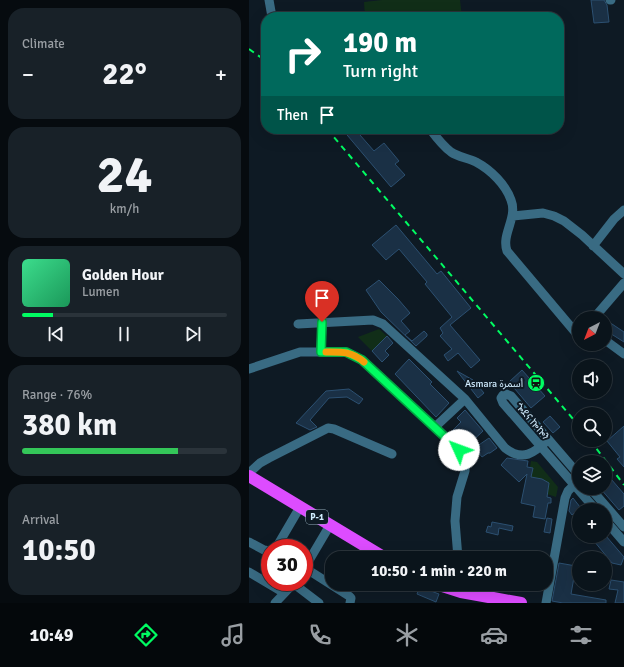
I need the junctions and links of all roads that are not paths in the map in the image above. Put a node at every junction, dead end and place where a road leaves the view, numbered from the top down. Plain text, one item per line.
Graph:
1 (269, 0) edge
2 (271, 12) edge
3 (435, 134) edge
4 (624, 210) edge
5 (513, 216) junction
6 (593, 246) junction
7 (624, 274) edge
8 (624, 283) edge
9 (600, 311) edge
10 (322, 322) junction
11 (298, 324) dead end
12 (572, 329) edge
13 (612, 345) edge
14 (321, 352) junction
15 (624, 354) edge
16 (249, 369) edge
17 (465, 399) junction
18 (435, 427) junction
19 (549, 440) junction
20 (541, 447) junction
21 (392, 454) dead end
22 (572, 467) edge
23 (249, 475) edge
24 (572, 478) edge
25 (572, 487) edge
26 (596, 495) edge
27 (299, 507) junction
28 (330, 525) junction
29 (624, 527) edge
30 (612, 528) edge
31 (281, 539) edge
32 (249, 542) edge
33 (624, 542) edge
34 (261, 548) edge
35 (373, 551) edge
36 (457, 551) edge
37 (313, 553) edge
38 (313, 571) edge
39 (249, 572) edge
40 (304, 591) edge
41 (473, 591) edge
42 (284, 593) joint
43 (275, 603) edge
44 (319, 603) edge
45 (350, 603) edge
46 (521, 603) edge
47 (546, 603) edge

1 - 2 street
3 - 5 street
4 - 6 street
5 - 6 street
5 - 12 street
6 - 7 street
8 - 9 street
10 - 11 street
10 - 14 street
10 - 17 street
13 - 15 street
14 - 16 street
14 - 18 street
17 - 18 street
17 - 20 street
18 - 36 street
19 - 20 street
19 - 20 street, ጐደና ኰኰን
19 - 22 street, ጐደና ኰኰን
20 - 24 street, ጐደና ኰኰን
21 - 23 street
23 - 27 highway, P-1
25 - 47 street
26 - 29 street
27 - 28 highway, P-1
27 - 31 street
28 - 35 highway, P-1
28 - 37 street
30 - 33 street
32 - 34 street
38 - 45 street
39 - 42 street
40 - 44 street
41 - 46 highway
42 - 43 street

